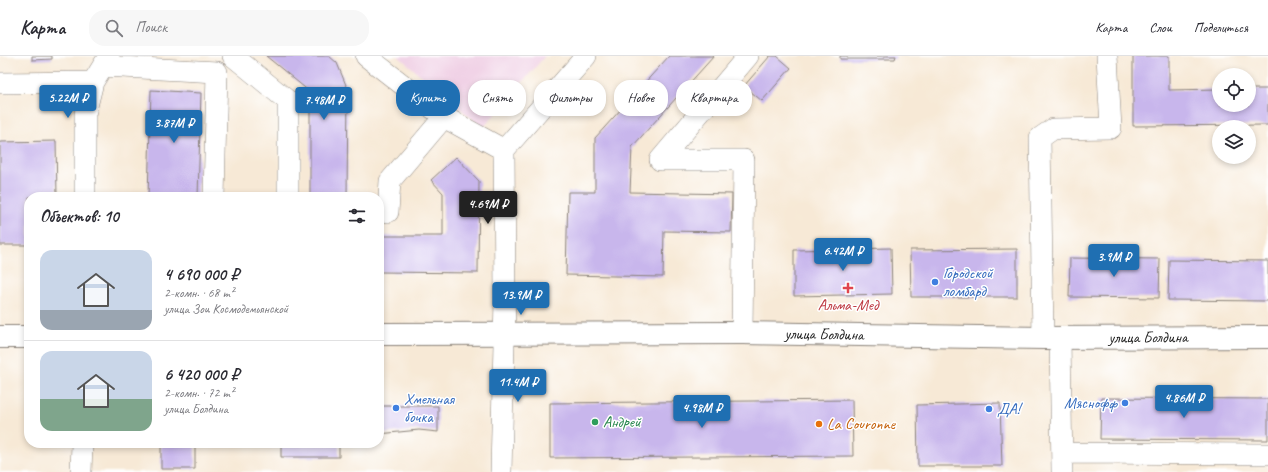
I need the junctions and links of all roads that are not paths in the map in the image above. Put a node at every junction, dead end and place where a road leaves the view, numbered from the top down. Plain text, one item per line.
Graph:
1 (233, 56) edge
2 (366, 56) edge
3 (586, 56) edge
4 (748, 56) edge
5 (1107, 56) edge
6 (102, 68) edge
7 (0, 83) edge
8 (444, 117) junction
9 (504, 150) junction
10 (85, 192) edge
11 (214, 192) edge
12 (288, 192) edge
13 (388, 212) dead end
14 (504, 333) junction
15 (742, 333) junction
16 (384, 334) edge
17 (1268, 336) edge
18 (0, 337) edge
19 (24, 337) edge
20 (1052, 338) junction
21 (82, 448) edge
22 (1268, 454) edge
23 (1062, 462) edge
24 (81, 472) edge
25 (501, 472) edge

1 - 12 street
2 - 8 street
3 - 9 street
4 - 15 street
5 - 20 street
6 - 7 street
6 - 10 street
6 - 11 street
8 - 9 street
8 - 13 street
9 - 14 street
14 - 15 main road, улица Болдина
14 - 16 main road, улица Болдина
14 - 25 street
15 - 20 main road, улица Болдина
17 - 20 main road, улица Болдина
18 - 19 main road
20 - 23 street
21 - 24 street
22 - 23 street

